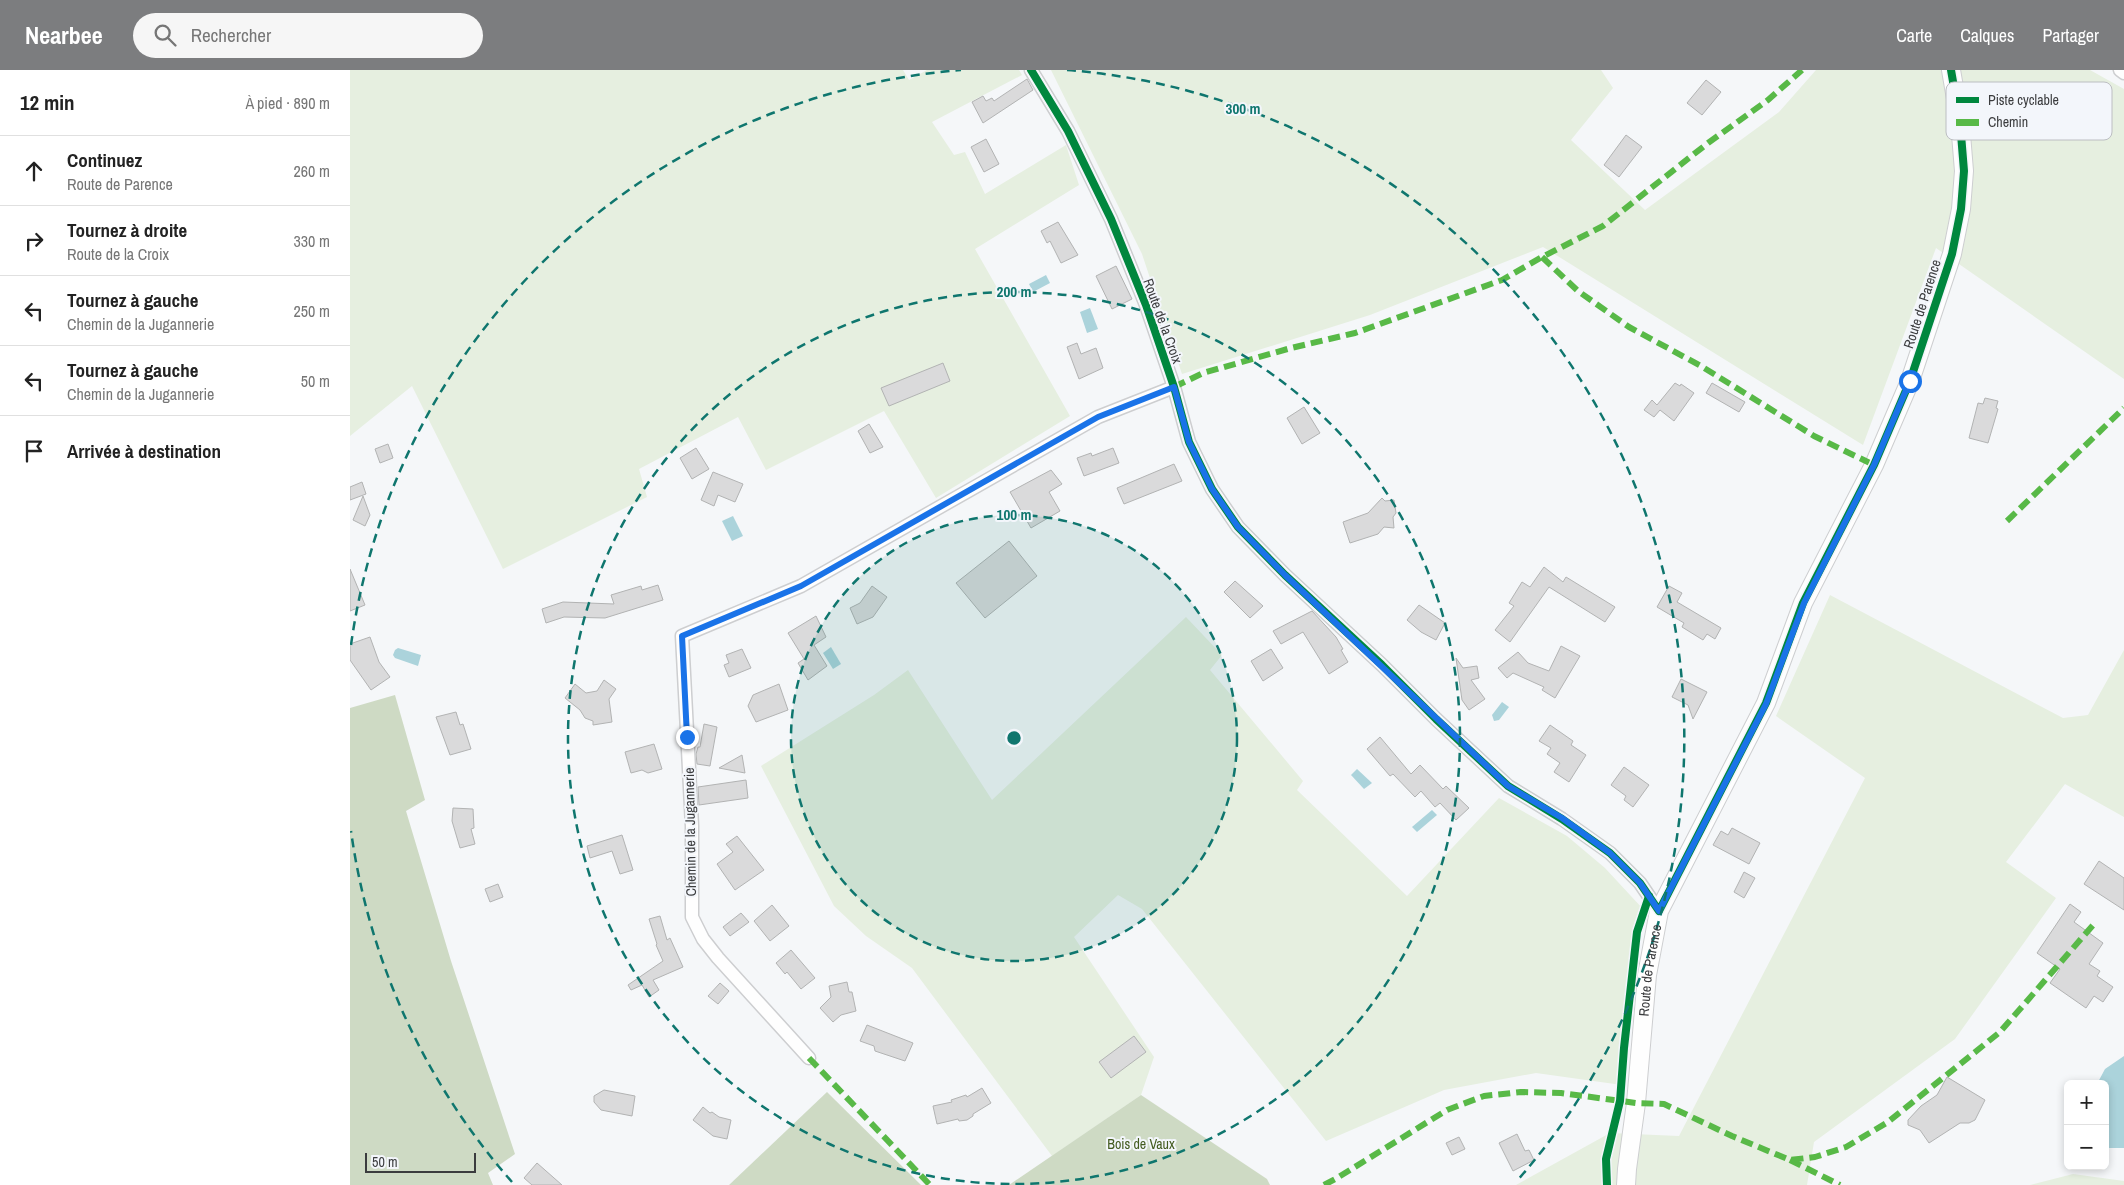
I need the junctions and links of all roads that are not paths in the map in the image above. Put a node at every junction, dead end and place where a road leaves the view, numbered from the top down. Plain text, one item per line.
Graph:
1 (1031, 70) edge
2 (2120, 70) edge
3 (2124, 73) edge
4 (1961, 140) edge
5 (1174, 387) junction
6 (1659, 911) junction
7 (809, 1058) dead end
8 (1626, 1185) edge

1 - 5 street, Route de la Croix
2 - 3 street
4 - 6 street, Route de Parence
5 - 6 street, Route de la Croix
5 - 7 street, Chemin de la Jugannerie
6 - 8 street, Route de Parence

